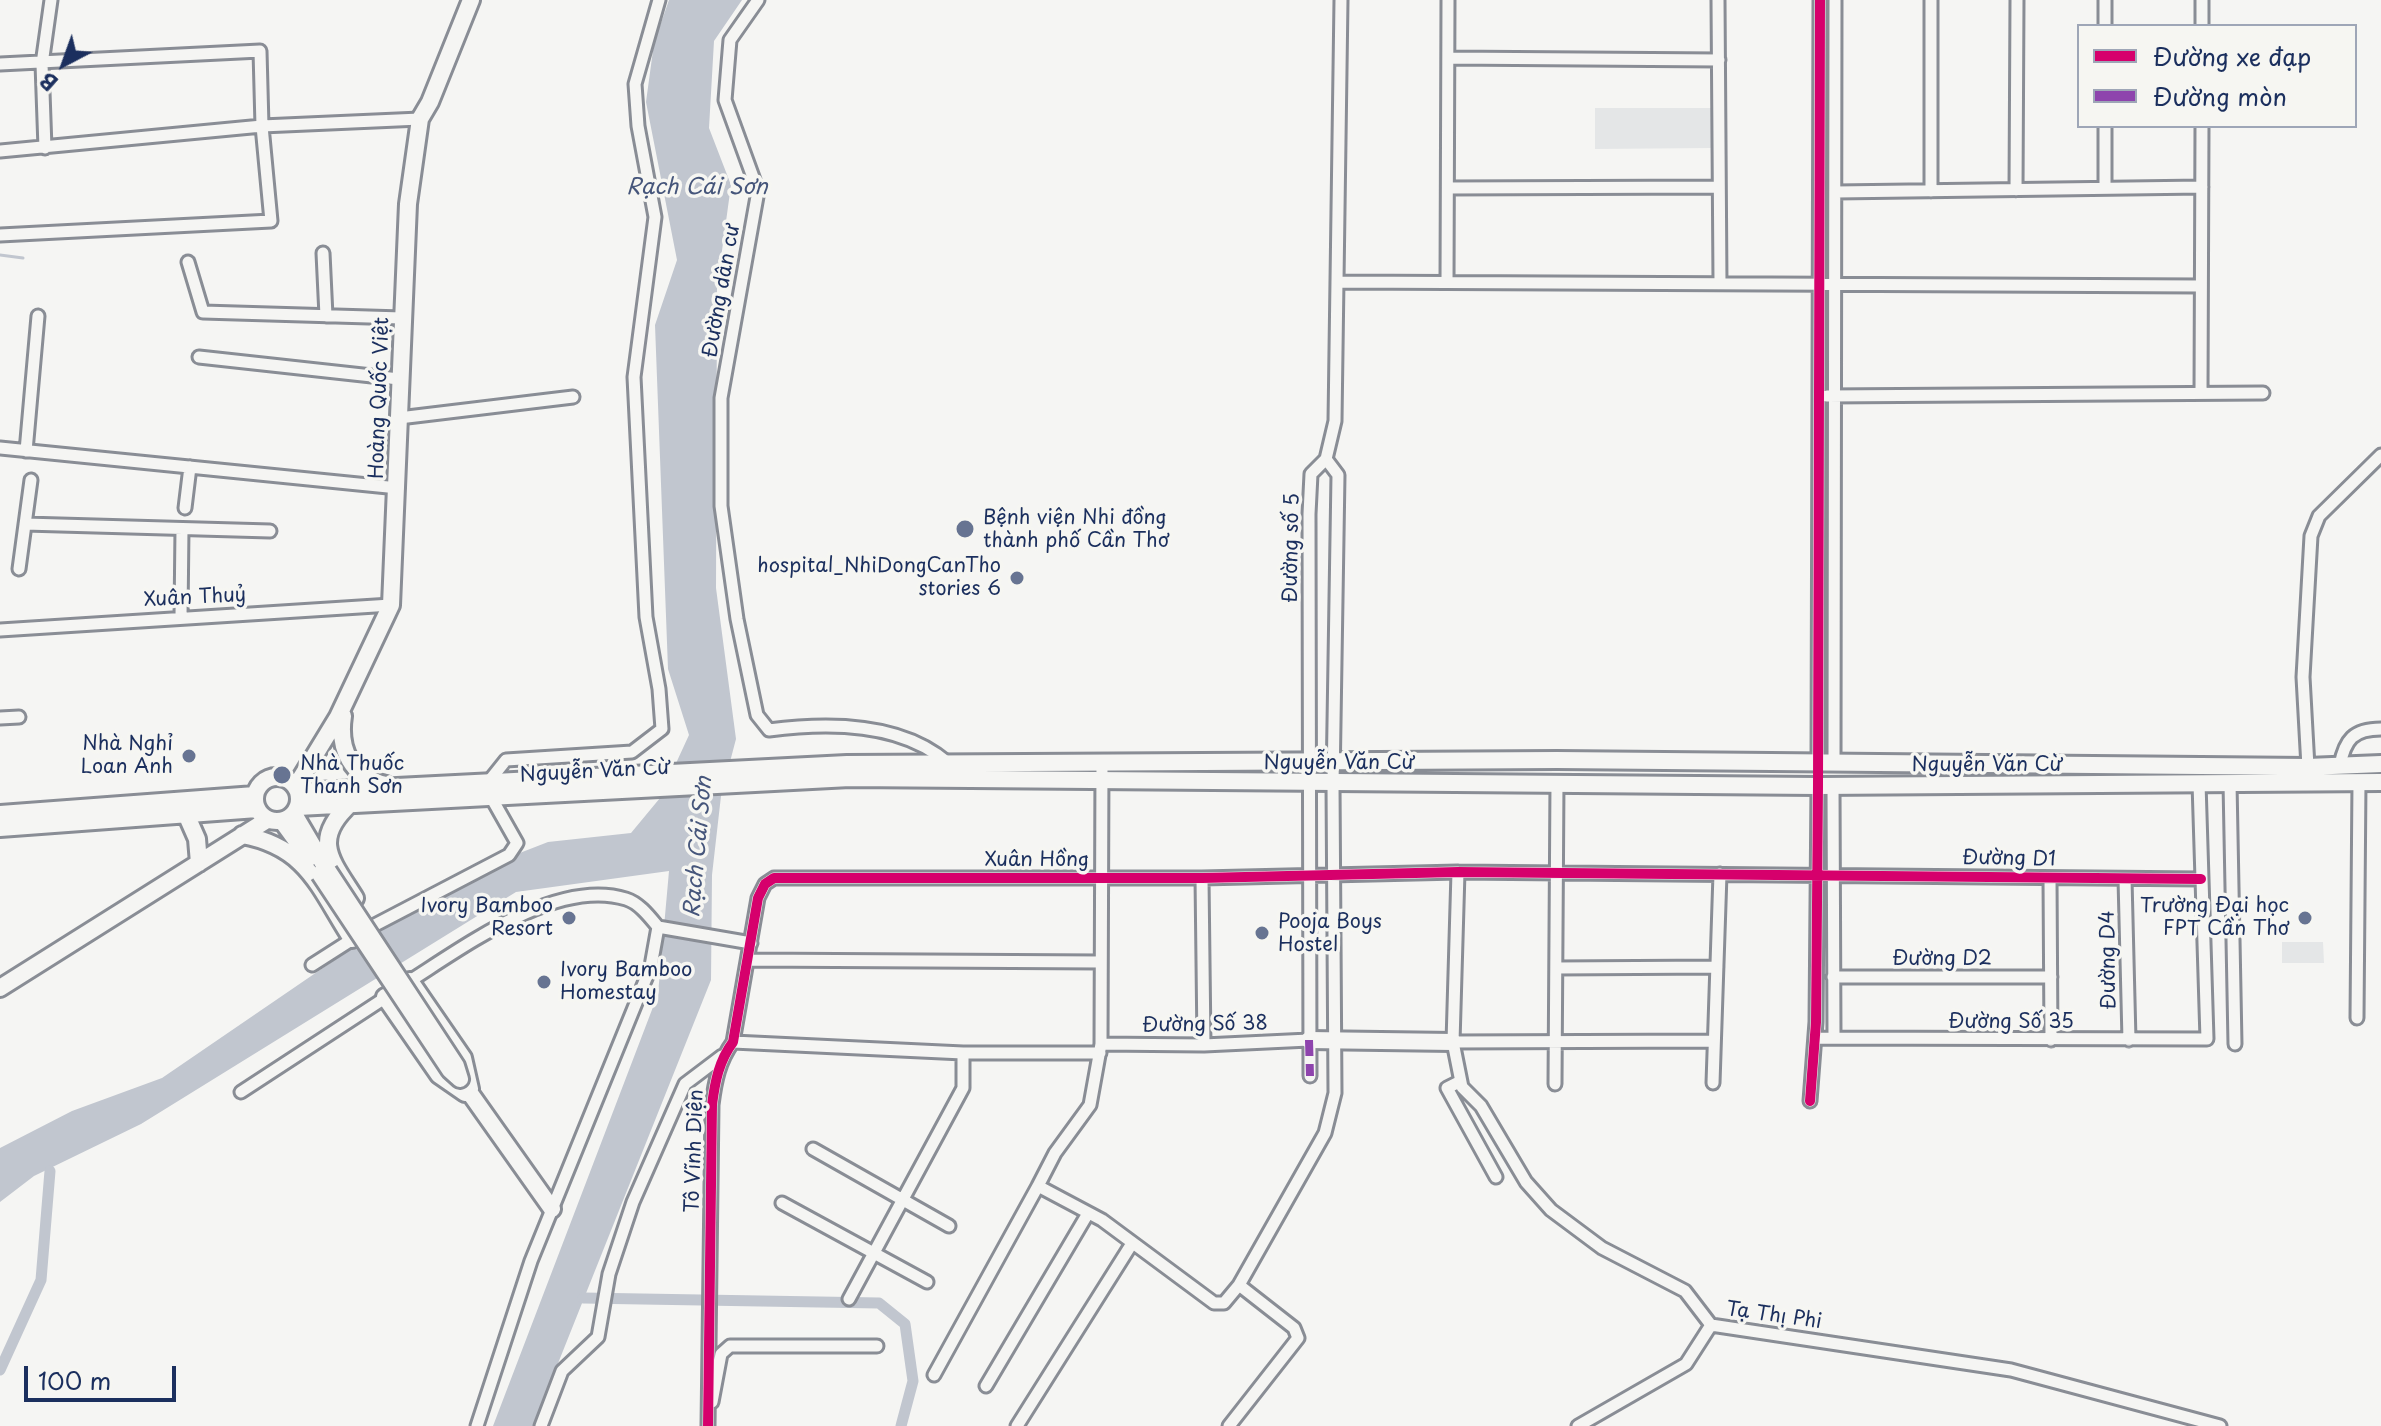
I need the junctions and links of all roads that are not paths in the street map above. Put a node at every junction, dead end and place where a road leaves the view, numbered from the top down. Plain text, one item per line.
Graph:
1 (51, 0) edge
2 (471, 0) edge
3 (659, 0) edge
4 (758, 0) edge
5 (1341, 0) edge
6 (1448, 0) edge
7 (1718, 0) edge
8 (1820, 0) edge
9 (1835, 0) edge
10 (1931, 0) edge
11 (2017, 0) edge
12 (2105, 0) edge
13 (2202, 0) edge
14 (2105, 24) edge
15 (2202, 24) edge
16 (1448, 58) junction
17 (1719, 60) junction
18 (0, 64) edge
19 (42, 64) junction
20 (420, 119) junction
21 (262, 126) junction
22 (2105, 128) edge
23 (2202, 128) edge
24 (45, 148) junction
25 (0, 151) edge
26 (1719, 187) junction
27 (2202, 187) junction
28 (1448, 188) junction
29 (2105, 188) junction
30 (2016, 190) junction
31 (1931, 191) junction
32 (1836, 192) junction
33 (0, 235) edge
34 (323, 253) dead end
35 (188, 262) dead end
36 (1339, 282) junction
37 (1447, 282) junction
38 (1720, 282) junction
39 (1818, 282) junction
40 (1836, 282) junction
41 (2201, 286) junction
42 (38, 316) dead end
43 (326, 316) junction
44 (402, 318) junction
45 (199, 357) dead end
46 (399, 379) junction
47 (2201, 393) junction
48 (2263, 393) dead end
49 (1835, 395) junction
50 (1820, 396) junction
51 (573, 397) dead end
52 (399, 418) junction
53 (0, 448) edge
54 (26, 451) junction
55 (2381, 456) edge
56 (1326, 459) junction
57 (190, 467) junction
58 (31, 480) dead end
59 (398, 488) junction
60 (185, 508) dead end
61 (25, 524) junction
62 (182, 529) junction
63 (270, 531) dead end
64 (19, 569) dead end
65 (391, 605) junction
66 (181, 616) junction
67 (0, 630) edge
68 (345, 703) junction
69 (19, 717) dead end
70 (0, 718) edge
71 (2381, 729) edge
72 (1557, 760) junction
73 (1309, 762) junction
74 (1335, 762) junction
75 (1826, 762) junction
76 (948, 763) junction
77 (2381, 764) edge
78 (2340, 765) junction
79 (2308, 767) junction
80 (849, 771) junction
81 (1102, 771) junction
82 (2199, 775) junction
83 (1557, 782) junction
84 (2359, 782) junction
85 (2381, 782) edge
86 (2230, 783) junction
87 (1308, 784) junction
88 (1333, 784) junction
89 (1826, 786) junction
90 (391, 787) junction
91 (491, 788) junction
92 (350, 804) junction
93 (281, 805) junction
94 (0, 814) edge
95 (186, 814) junction
96 (0, 828) edge
97 (242, 835) junction
98 (199, 863) junction
99 (1458, 872) junction
100 (1556, 873) junction
101 (1310, 874) junction
102 (1335, 874) junction
103 (1720, 874) junction
104 (1816, 874) junction
105 (1833, 874) junction
106 (1100, 878) junction
107 (1202, 878) junction
108 (2050, 878) junction
109 (2125, 879) junction
110 (2201, 879) junction
111 (765, 884) joint
112 (373, 926) junction
113 (658, 927) junction
114 (352, 939) junction
115 (751, 943) junction
116 (748, 960) junction
117 (1101, 962) junction
118 (312, 965) dead end
119 (1717, 967) junction
120 (1556, 968) junction
121 (1833, 977) junction
122 (2051, 977) junction
123 (410, 981) junction
124 (0, 988) edge
125 (385, 997) junction
126 (2357, 1018) dead end
127 (1815, 1038) junction
128 (1834, 1038) junction
129 (1309, 1040) junction
130 (2051, 1040) junction
131 (2129, 1040) junction
132 (1714, 1041) junction
133 (733, 1042) junction
134 (1453, 1042) junction
135 (1555, 1042) junction
136 (1337, 1043) junction
137 (2235, 1044) dead end
138 (1204, 1045) junction
139 (1100, 1048) junction
140 (963, 1053) junction
141 (724, 1055) junction
142 (1310, 1076) dead end
143 (1459, 1082) junction
144 (1713, 1083) dead end
145 (1555, 1084) dead end
146 (241, 1092) dead end
147 (472, 1098) junction
148 (1810, 1101) dead end
149 (813, 1149) dead end
150 (1496, 1177) dead end
151 (1038, 1186) junction
152 (903, 1202) junction
153 (782, 1203) dead end
154 (552, 1209) junction
155 (1087, 1215) junction
156 (949, 1226) dead end
157 (1131, 1245) junction
158 (875, 1252) junction
159 (927, 1282) dead end
160 (1239, 1285) junction
161 (849, 1299) dead end
162 (1711, 1325) junction
163 (877, 1346) dead end
164 (934, 1375) dead end
165 (986, 1386) dead end
166 (708, 1405) junction
167 (477, 1426) edge
168 (541, 1426) edge
169 (708, 1426) edge
170 (1017, 1426) edge
171 (1229, 1426) edge
172 (1578, 1426) edge
173 (2220, 1426) edge

1 - 19 street
2 - 20 main road, Hoàng Quốc Việt
3 - 91 street
4 - 76 street, Đường dân cư
5 - 36 street, Đường số 5
6 - 16 street
7 - 17 street
8 - 39 street
9 - 32 street
10 - 31 street
11 - 30 street
12 - 14 street
13 - 15 street
16 - 17 street
16 - 28 street
17 - 26 street
18 - 19 street
19 - 21 street
19 - 24 street
20 - 21 street
20 - 44 main road, Hoàng Quốc Việt
21 - 24 street
21 - 33 street
22 - 29 street
23 - 27 street
24 - 25 street
26 - 28 street
26 - 38 street
27 - 29 street
27 - 41 street
28 - 37 street
29 - 30 street
30 - 31 street
31 - 32 street
32 - 40 street
34 - 43 street
35 - 43 street
36 - 37 street
36 - 56 street, Đường số 5
37 - 38 street
38 - 39 street
39 - 40 street
39 - 50 street
40 - 41 street
40 - 49 street
41 - 47 street
42 - 54 street
43 - 44 street
44 - 46 main road, Hoàng Quốc Việt
45 - 46 street
46 - 52 main road, Hoàng Quốc Việt
47 - 48 street
47 - 49 street
49 - 50 street
49 - 75 street
50 - 75 street
51 - 52 street
52 - 59 main road, Hoàng Quốc Việt
53 - 54 street
54 - 57 street
55 - 79 street
56 - 73 street, Đường số 5
56 - 74 street
57 - 59 street
57 - 60 street
58 - 61 street
59 - 65 main road, Hoàng Quốc Việt
61 - 62 street
61 - 64 street
62 - 63 street
62 - 66 street
65 - 66 street, Xuân Thuỷ
65 - 68 main road, Hoàng Quốc Việt
66 - 67 street, Xuân Thuỷ
68 - 90 main road
68 - 93 main road, Hoàng Quốc Việt
69 - 70 street
71 - 78 street
72 - 74 main road, Nguyễn Văn Cừ
72 - 75 main road, Nguyễn Văn Cừ
72 - 83 main road
73 - 74 main road, Nguyễn Văn Cừ
73 - 81 main road, Nguyễn Văn Cừ
73 - 87 street, Đường số 5
74 - 88 street
75 - 82 main road, Nguyễn Văn Cừ
75 - 89 main road
76 - 80 main road, Nguyễn Văn Cừ
76 - 81 main road, Nguyễn Văn Cừ
77 - 78 main road, Nguyễn Văn Cừ
78 - 79 main road, Nguyễn Văn Cừ
79 - 82 main road, Nguyễn Văn Cừ
80 - 81 main road, Nguyễn Văn Cừ
80 - 91 main road, Nguyễn Văn Cừ
81 - 87 main road, Nguyễn Văn Cừ
81 - 106 street
82 - 86 main road, Nguyễn Văn Cừ
82 - 89 main road, Nguyễn Văn Cừ
82 - 110 street
83 - 88 main road, Nguyễn Văn Cừ
83 - 89 main road, Nguyễn Văn Cừ
83 - 100 street
84 - 85 main road, Nguyễn Văn Cừ
84 - 86 main road, Nguyễn Văn Cừ
84 - 126 street
86 - 137 street
87 - 88 main road, Nguyễn Văn Cừ
87 - 101 street, Đường số 5
88 - 102 street
89 - 104 street
89 - 105 street
90 - 91 main road, Nguyễn Văn Cừ
90 - 93 main road, Nguyễn Văn Cừ
91 - 92 main road, Nguyễn Văn Cừ
91 - 112 street
92 - 93 main road, Nguyễn Văn Cừ
92 - 112 main road
93 - 94 main road, Nguyễn Văn Cừ
93 - 95 main road, Nguyễn Văn Cừ
93 - 97 main road, Hoàng Quốc Việt
93 - 147 main road, bridge
95 - 96 main road, Nguyễn Văn Cừ
95 - 98 main road
97 - 98 main road, Hoàng Quốc Việt
97 - 114 main road
98 - 124 main road, Hoàng Quốc Việt
99 - 100 street, Xuân Hồng
99 - 102 street, Xuân Hồng
99 - 134 street
100 - 103 street, Đường D1
100 - 120 street
101 - 102 street, Xuân Hồng
101 - 107 street, Xuân Hồng
101 - 129 street, Đường số 5
102 - 136 street
103 - 104 street, Đường D1
103 - 119 street
104 - 105 street, Đường D1
104 - 127 street
105 - 108 street, Đường D1
105 - 121 street
106 - 107 street, Xuân Hồng
106 - 111 street, Xuân Hồng
106 - 117 street
107 - 138 street
108 - 109 street, Đường D1
108 - 122 street
109 - 110 street, Đường D1
109 - 131 street, Đường D4
110 - 131 street, Đường Số 35
111 - 115 street, Tô Vĩnh Diện
112 - 114 street
113 - 115 street
113 - 123 street
113 - 154 street
114 - 118 street
115 - 116 street, Tô Vĩnh Diện
116 - 117 street
116 - 133 street, Tô Vĩnh Diện
117 - 139 street
119 - 120 street
119 - 132 street
120 - 135 street
121 - 122 street, Đường D2
121 - 128 street
122 - 130 street
123 - 125 street
123 - 147 main road
125 - 146 street
125 - 147 main road
127 - 128 street, Đường Số 35
127 - 148 street
128 - 130 street, Đường Số 35
129 - 136 main road
129 - 138 street, Đường Số 38
129 - 142 street, Đường số 5
130 - 131 street, Đường Số 35
132 - 135 street
132 - 144 street
133 - 140 street, Đường Số 38
133 - 141 street, Tô Vĩnh Diện
134 - 135 street
134 - 136 main road
134 - 143 street
135 - 145 street
136 - 160 street
138 - 139 street, Đường Số 38
139 - 140 street, Đường Số 38
139 - 151 street
140 - 152 street
141 - 166 street, Tô Vĩnh Diện
141 - 168 street
143 - 150 street
143 - 162 street, Tạ Thị Phi
147 - 154 main road
149 - 152 street
151 - 155 street
151 - 164 street
152 - 156 street
152 - 158 street
153 - 158 street
154 - 167 street
155 - 157 street
155 - 165 street
157 - 160 street
157 - 170 street
158 - 159 street
158 - 161 street
160 - 171 street
162 - 172 street
162 - 173 street, Tạ Thị Phi
163 - 166 street
166 - 169 street, Tô Vĩnh Diện

